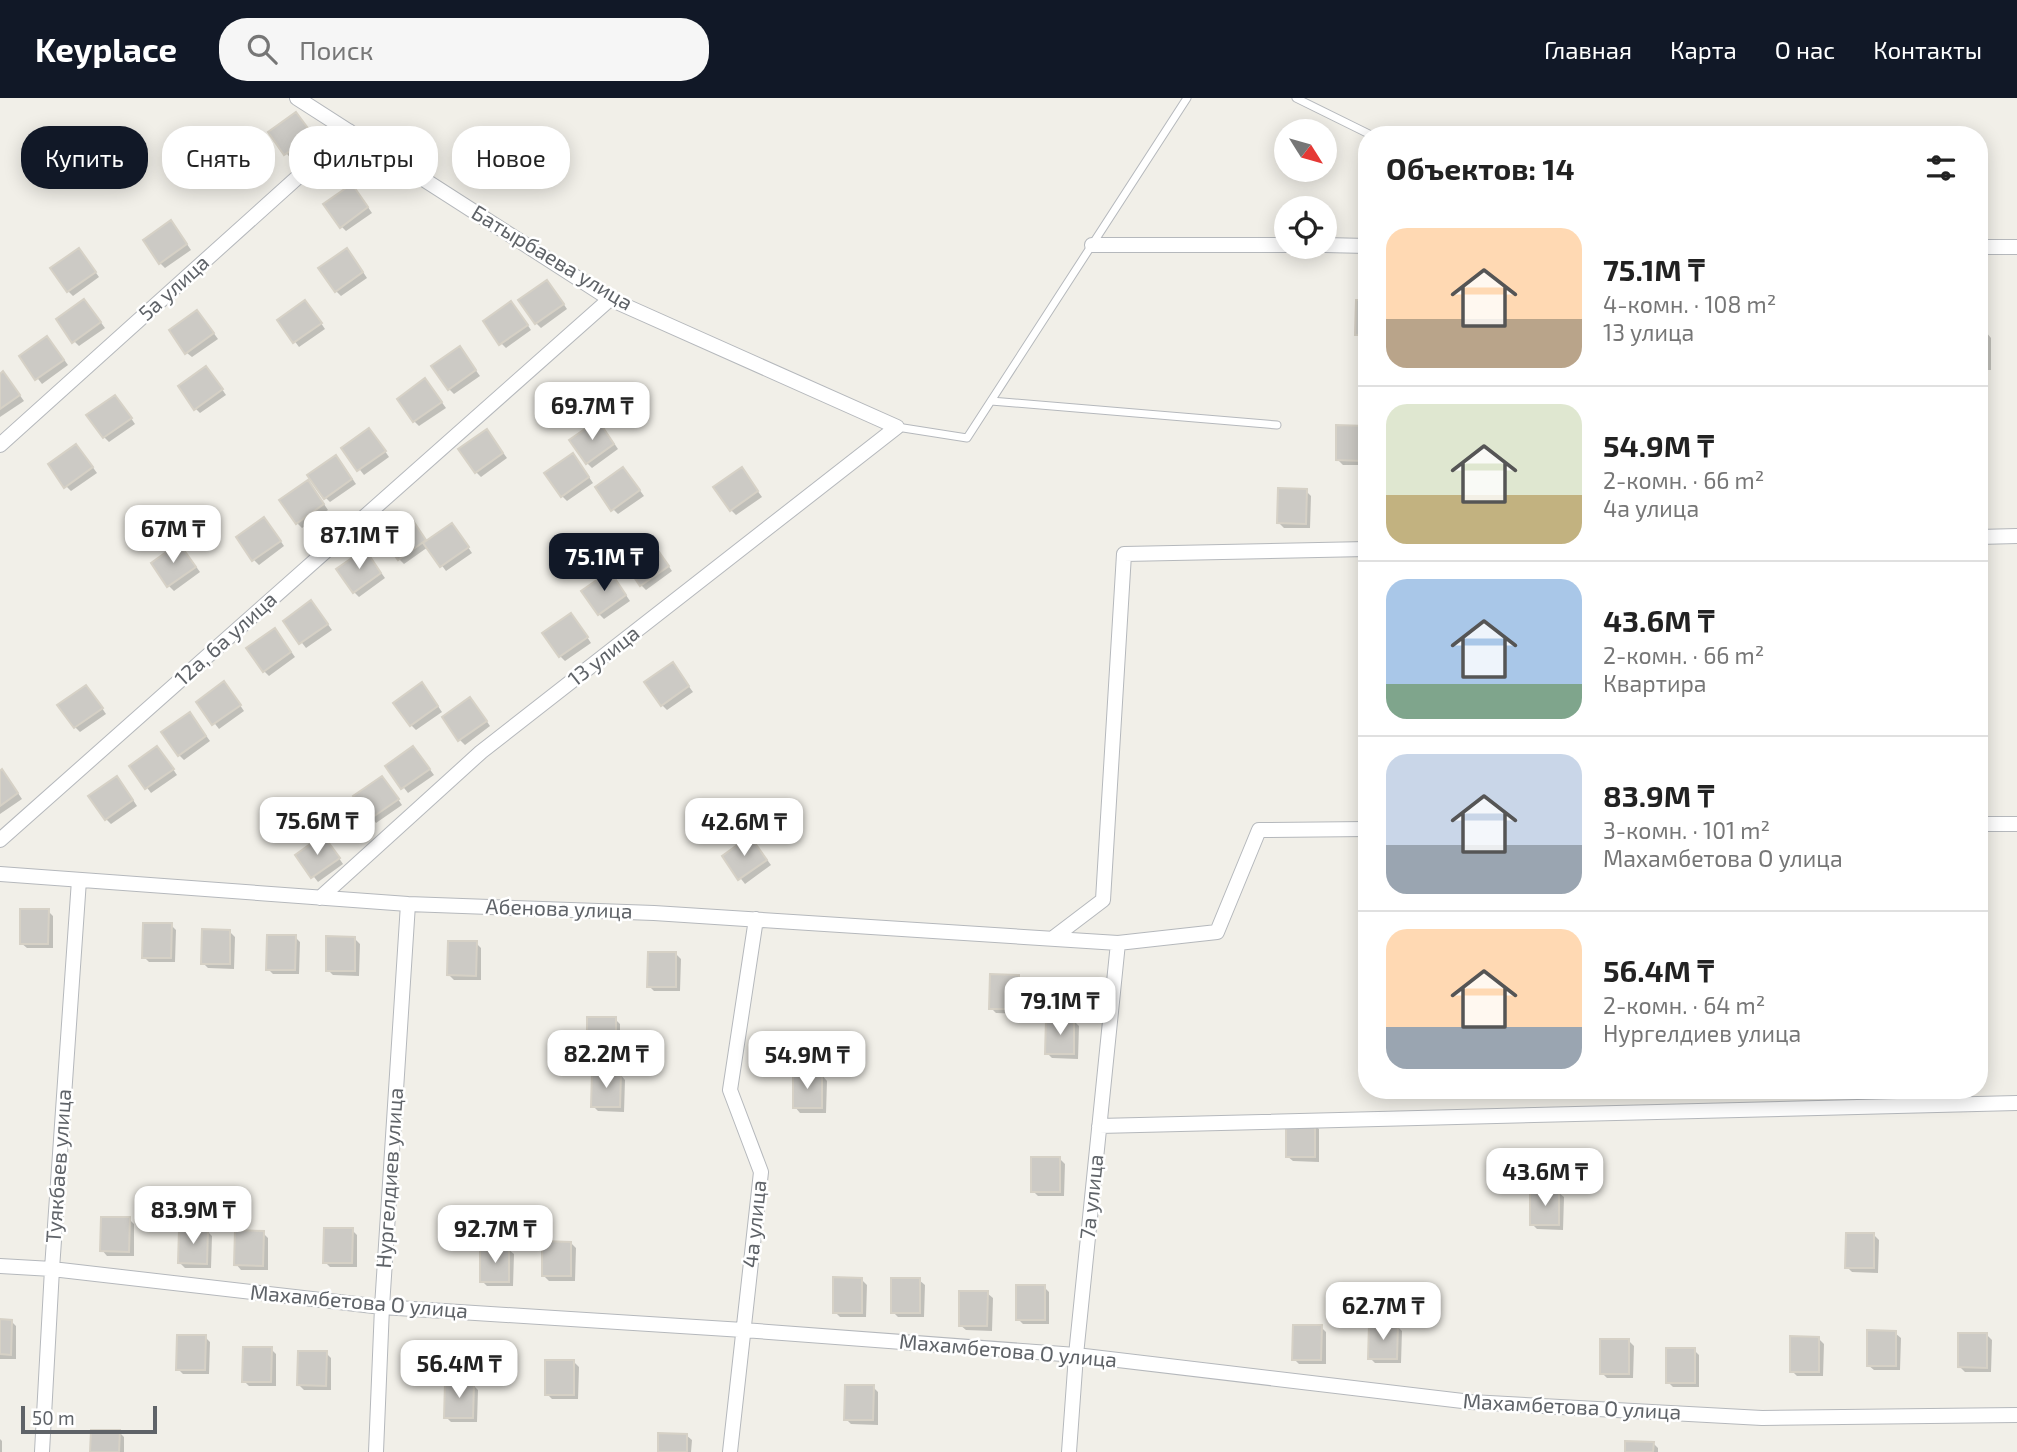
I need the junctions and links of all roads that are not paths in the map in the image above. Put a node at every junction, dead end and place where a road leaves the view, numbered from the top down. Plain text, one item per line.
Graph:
1 (297, 98) edge
2 (1188, 98) edge
3 (1296, 98) edge
4 (341, 126) edge
5 (1358, 129) edge
6 (289, 185) edge
7 (438, 188) edge
8 (1092, 245) junction
9 (1274, 245) edge
10 (1337, 245) edge
11 (1358, 246) edge
12 (1988, 247) edge
13 (2017, 247) edge
14 (610, 299) junction
15 (990, 401) junction
16 (1277, 425) dead end
17 (897, 427) junction
18 (0, 445) edge
19 (2017, 536) edge
20 (1988, 537) edge
21 (1358, 549) edge
22 (1988, 824) edge
23 (2017, 824) edge
24 (1358, 829) edge
25 (0, 840) edge
26 (0, 874) edge
27 (79, 880) junction
28 (320, 898) junction
29 (408, 904) junction
30 (756, 919) junction
31 (1053, 939) junction
32 (1118, 943) junction
33 (2017, 1103) edge
34 (1099, 1126) junction
35 (0, 1266) edge
36 (52, 1269) junction
37 (382, 1307) junction
38 (743, 1330) junction
39 (1076, 1355) junction
40 (2017, 1415) edge
41 (42, 1452) edge
42 (376, 1452) edge
43 (730, 1452) edge
44 (1069, 1452) edge

1 - 4 street, Батырбаева улица
2 - 8 lane
3 - 5 lane
6 - 18 street, 5а улица
7 - 14 street, Батырбаева улица
8 - 9 street
8 - 15 lane
10 - 11 street
12 - 13 street
14 - 17 street, Батырбаева улица
14 - 25 street, 12а, 6а улица
15 - 16 lane
15 - 17 lane
17 - 28 street, 13 улица
19 - 20 street
21 - 31 street
22 - 23 street
24 - 32 street, Абенова улица
26 - 27 street, Абенова улица
27 - 28 street, Абенова улица
27 - 36 street, Туякбаев улица
28 - 29 street, Абенова улица
29 - 30 street, Абенова улица
29 - 37 street, Нургелдиев улица
30 - 31 street, Абенова улица
30 - 38 street, 4а улица
31 - 32 street, Абенова улица
32 - 34 street, 7а улица
33 - 34 street
34 - 39 street, 7а улица
35 - 36 street, Махамбетова О улица
36 - 37 street, Махамбетова О улица
36 - 41 street, Туякбаев улица
37 - 38 street, Махамбетова О улица
37 - 42 street, Нургелдиев улица
38 - 39 street, Махамбетова О улица
38 - 43 street, 4а улица
39 - 40 street, Махамбетова О улица
39 - 44 street, 7а улица

